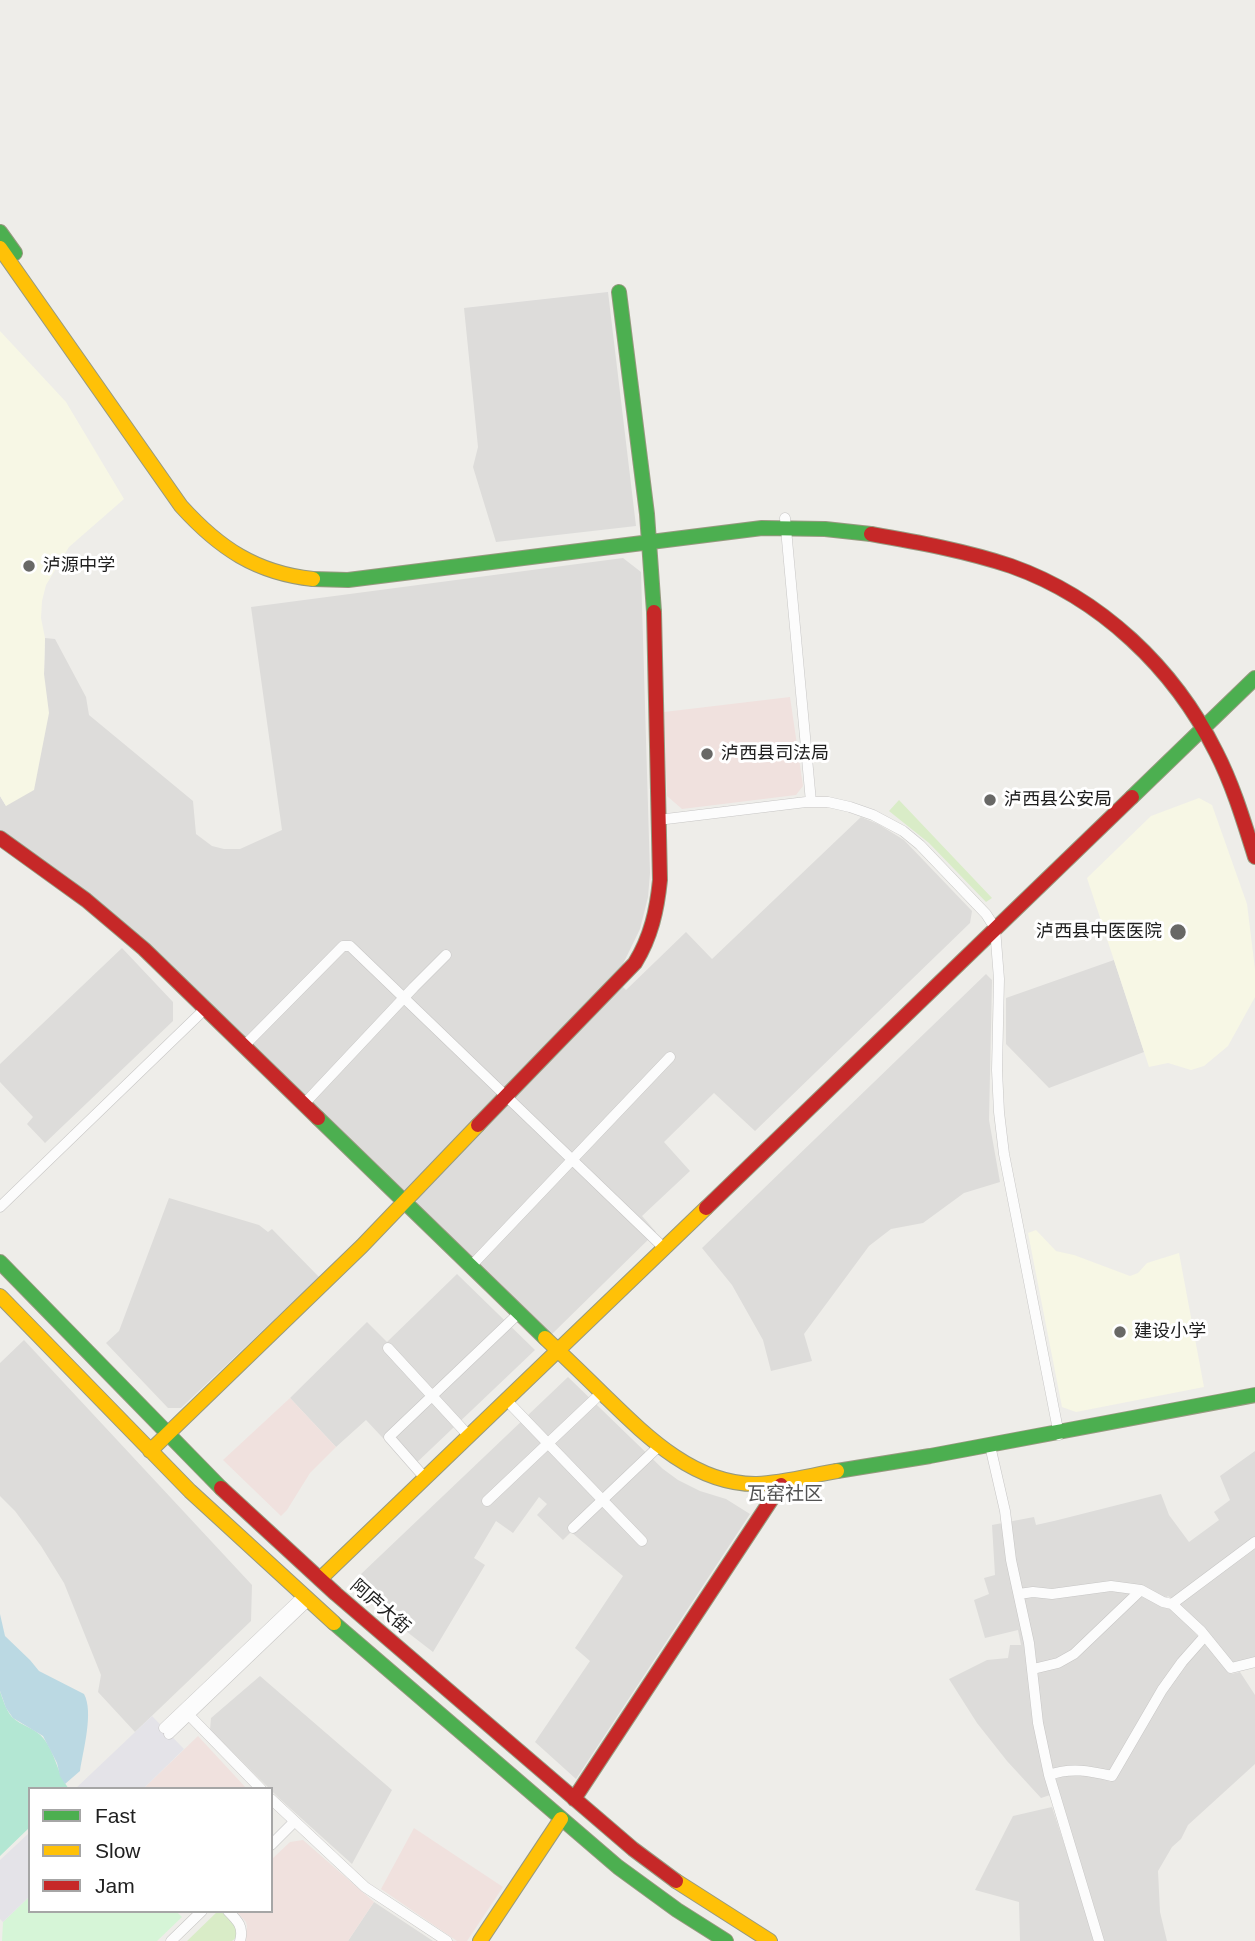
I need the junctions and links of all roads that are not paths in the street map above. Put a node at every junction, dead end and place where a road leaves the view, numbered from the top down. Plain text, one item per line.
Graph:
1 (0, 232) edge
2 (0, 248) edge
3 (619, 292) dead end
4 (785, 523) junction
5 (649, 538) junction
6 (1255, 678) edge
7 (1255, 689) edge
8 (1209, 728) junction
9 (811, 802) junction
10 (658, 820) junction
11 (1255, 828) edge
12 (0, 838) edge
13 (0, 845) edge
14 (1255, 857) edge
15 (996, 933) junction
16 (446, 955) dead end
17 (404, 997) junction
18 (203, 1010) junction
19 (244, 1046) junction
20 (670, 1057) dead end
21 (508, 1097) junction
22 (304, 1104) junction
23 (573, 1159) junction
24 (404, 1204) junction
25 (0, 1207) edge
26 (664, 1248) junction
27 (0, 1262) edge
28 (472, 1265) junction
29 (0, 1296) edge
30 (516, 1316) junction
31 (387, 1348) dead end
32 (559, 1354) junction
33 (1255, 1395) edge
34 (432, 1396) junction
35 (598, 1396) junction
36 (1255, 1400) edge
37 (512, 1406) junction
38 (167, 1434) junction
39 (1059, 1435) junction
40 (469, 1436) junction
41 (548, 1443) junction
42 (655, 1450) junction
43 (991, 1450) junction
44 (150, 1451) junction
45 (425, 1478) junction
46 (781, 1485) junction
47 (603, 1500) junction
48 (487, 1501) dead end
49 (573, 1528) dead end
50 (642, 1541) dead end
51 (1255, 1542) edge
52 (323, 1582) junction
53 (1141, 1590) junction
54 (1019, 1594) junction
55 (306, 1598) junction
56 (1172, 1604) junction
57 (1205, 1636) junction
58 (1255, 1662) edge
59 (1033, 1670) junction
60 (186, 1712) junction
61 (167, 1731) dead end
62 (1049, 1775) junction
63 (259, 1787) edge
64 (574, 1799) junction
65 (273, 1802) edge
66 (561, 1819) junction
67 (295, 1822) junction
68 (273, 1843) edge
69 (200, 1913) edge
70 (230, 1913) edge
71 (173, 1940) edge
72 (240, 1941) edge
73 (447, 1941) edge
74 (480, 1941) edge
75 (726, 1941) edge
76 (770, 1941) edge
77 (1100, 1941) edge

1 - 5 main road
2 - 5 main road
3 - 5 main road
4 - 5 main road
4 - 8 main road
4 - 9 street
5 - 10 main road
6 - 8 main road
7 - 8 main road
8 - 11 main road
8 - 14 main road
8 - 15 main road
9 - 10 street
9 - 15 street
10 - 21 main road
12 - 18 main road
13 - 18 main road
15 - 26 main road
15 - 32 main road
15 - 39 street
16 - 17 street
17 - 19 street
17 - 21 street
17 - 22 street
18 - 19 main road
18 - 24 main road
18 - 25 street
19 - 22 main road
20 - 23 street
21 - 23 street
21 - 24 main road
22 - 24 main road
23 - 26 street
23 - 28 street
24 - 28 main road
24 - 30 main road
24 - 38 main road
26 - 32 main road
27 - 38 main road, 阿庐大街
28 - 32 main road
29 - 44 main road
30 - 32 main road
30 - 34 street
31 - 34 street
32 - 35 main road
32 - 37 main road
32 - 39 main road
32 - 40 main road
33 - 39 main road
34 - 40 street
34 - 45 street
35 - 41 street
35 - 42 main road
36 - 39 main road
37 - 41 street
37 - 52 main road
38 - 44 main road
38 - 52 main road, 阿庐大街
39 - 43 main road
40 - 45 main road
41 - 47 street
41 - 48 street
42 - 46 main road
42 - 47 street
43 - 46 main road
43 - 54 street
44 - 55 main road
45 - 52 main road
46 - 64 main road
47 - 49 street
47 - 50 street
51 - 56 street
52 - 64 main road, 阿庐大街
53 - 54 street
53 - 56 street
53 - 59 street
54 - 59 street
55 - 60 street
55 - 66 main road
56 - 57 street
57 - 58 street
57 - 62 street
59 - 62 street
60 - 61 street
60 - 63 street
62 - 77 street
64 - 76 main road, 阿庐大街
65 - 67 street
66 - 74 main road
66 - 75 main road
67 - 68 street
67 - 73 street
69 - 71 street
70 - 72 street

